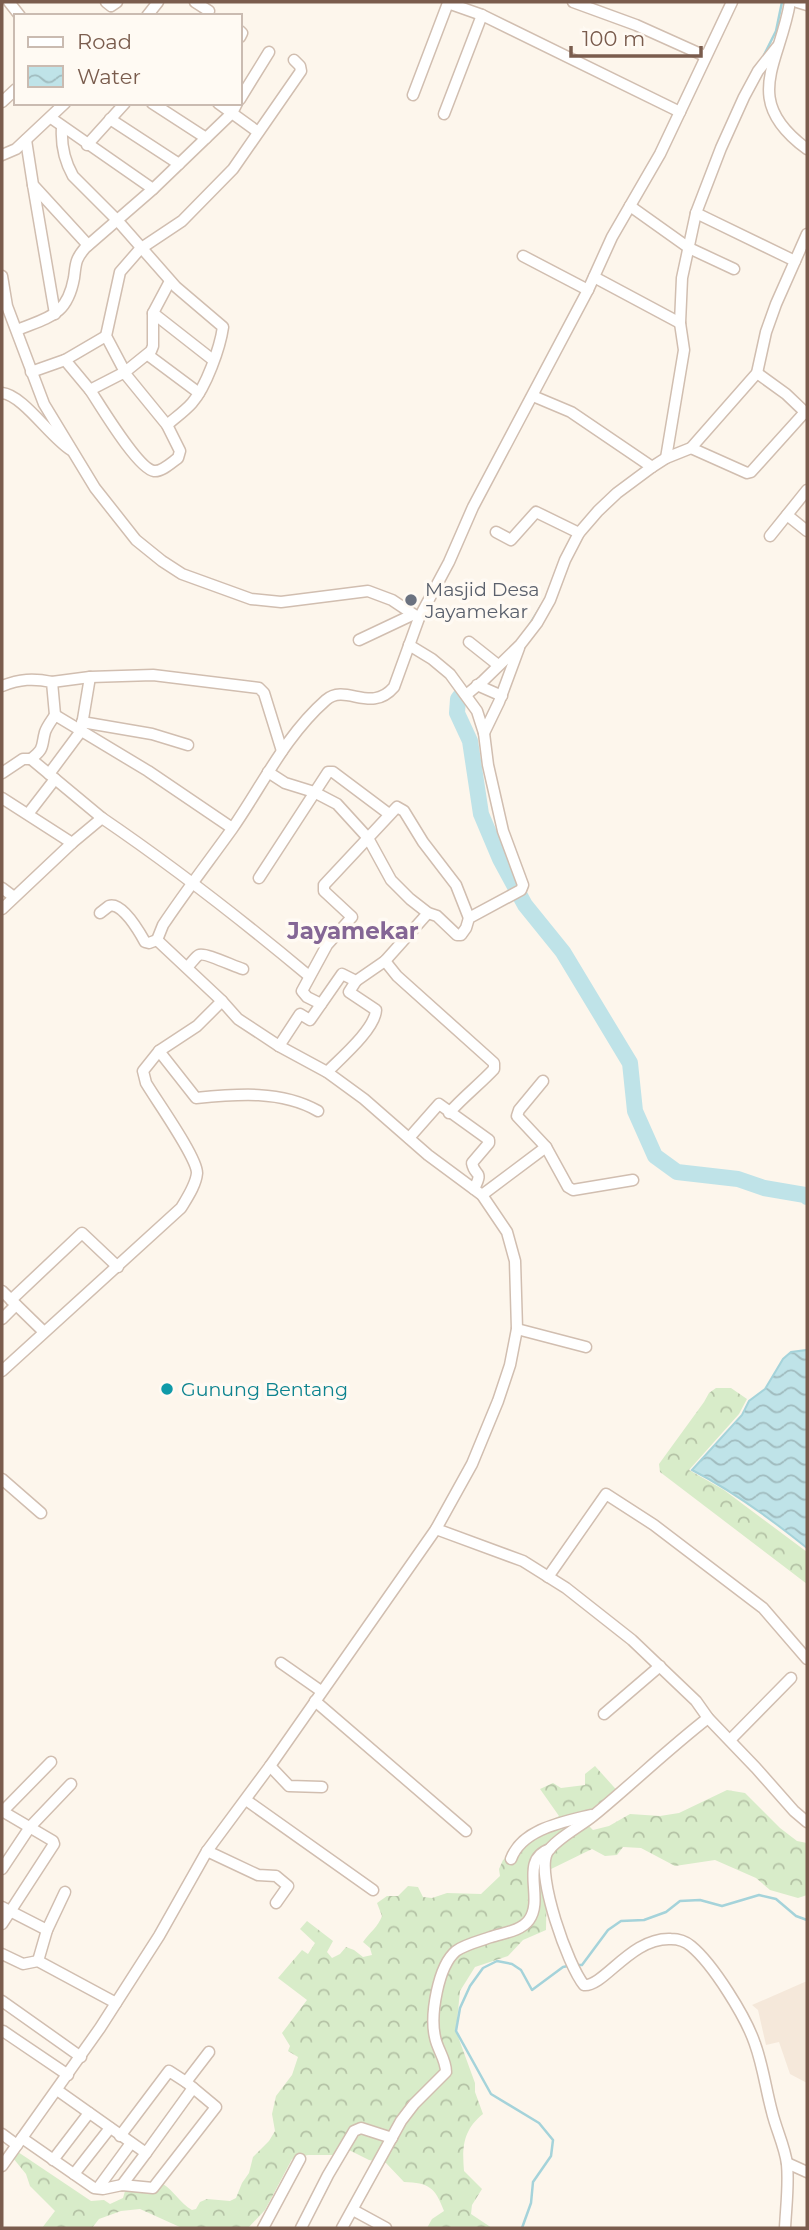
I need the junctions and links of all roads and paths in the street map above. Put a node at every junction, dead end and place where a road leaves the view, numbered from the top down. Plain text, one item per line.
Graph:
1 (106, 2) edge
2 (117, 2) edge
3 (195, 2) edge
4 (573, 2) edge
5 (732, 2) edge
6 (790, 2) edge
7 (797, 2) edge
8 (446, 3) edge
9 (807, 5) edge
10 (210, 14) edge
11 (482, 15) junction
12 (778, 47) junction
13 (269, 52) dead end
14 (705, 56) junction
15 (294, 60) dead end
16 (242, 95) edge
17 (413, 95) dead end
18 (63, 105) edge
19 (123, 105) edge
20 (155, 105) edge
21 (236, 105) edge
22 (680, 112) junction
23 (444, 114) dead end
24 (51, 118) junction
25 (110, 118) junction
26 (62, 128) junction
27 (258, 132) junction
28 (206, 138) junction
29 (26, 140) junction
30 (87, 145) junction
31 (807, 149) edge
32 (2, 155) edge
33 (179, 164) junction
34 (33, 185) junction
35 (153, 189) junction
36 (630, 206) junction
37 (696, 213) junction
38 (117, 220) junction
39 (807, 234) edge
40 (88, 245) junction
41 (688, 248) junction
42 (140, 249) junction
43 (523, 256) dead end
44 (795, 261) junction
45 (734, 270) dead end
46 (2, 276) edge
47 (594, 277) junction
48 (170, 281) junction
49 (588, 290) junction
50 (153, 313) junction
51 (55, 314) junction
52 (680, 323) junction
53 (17, 330) junction
54 (106, 336) junction
55 (148, 355) junction
56 (65, 360) junction
57 (213, 360) junction
58 (31, 372) junction
59 (125, 372) junction
60 (757, 373) junction
61 (90, 390) junction
62 (2, 393) edge
63 (199, 393) junction
64 (533, 396) junction
65 (806, 413) edge
66 (167, 425) junction
67 (691, 448) junction
68 (74, 452) junction
69 (666, 458) junction
70 (652, 467) junction
71 (807, 489) edge
72 (787, 515) junction
73 (807, 531) edge
74 (496, 532) dead end
75 (579, 533) junction
76 (770, 536) dead end
77 (415, 617) junction
78 (359, 640) dead end
79 (469, 642) dead end
80 (409, 645) junction
81 (520, 645) junction
82 (498, 665) junction
83 (90, 677) junction
84 (52, 682) junction
85 (2, 685) edge
86 (477, 685) junction
87 (466, 695) junction
88 (502, 696) junction
89 (55, 715) junction
90 (82, 726) junction
91 (106, 726) junction
92 (484, 733) junction
93 (100, 743) junction
94 (188, 745) dead end
95 (282, 751) junction
96 (31, 759) junction
97 (268, 772) junction
98 (2, 773) edge
99 (52, 776) junction
100 (314, 792) junction
101 (2, 797) edge
102 (28, 814) junction
103 (389, 814) junction
104 (102, 818) junction
105 (232, 828) junction
106 (368, 838) junction
107 (72, 843) junction
108 (259, 878) dead end
109 (192, 882) junction
110 (2, 888) edge
111 (14, 897) junction
112 (2, 909) edge
113 (100, 913) dead end
114 (428, 913) junction
115 (469, 918) junction
116 (157, 940) junction
117 (385, 961) junction
118 (187, 967) junction
119 (243, 970) dead end
120 (309, 976) junction
121 (356, 981) junction
122 (222, 1001) junction
123 (321, 1004) junction
124 (279, 1046) junction
125 (159, 1051) junction
126 (327, 1072) junction
127 (543, 1081) dead end
128 (318, 1111) dead end
129 (449, 1113) junction
130 (409, 1138) junction
131 (546, 1147) junction
132 (633, 1180) dead end
133 (478, 1192) junction
134 (118, 1267) junction
135 (2, 1291) edge
136 (13, 1302) junction
137 (2, 1319) edge
138 (517, 1329) junction
139 (44, 1332) junction
140 (586, 1347) dead end
141 (2, 1371) edge
142 (2, 1479) edge
143 (41, 1513) dead end
144 (436, 1529) junction
145 (548, 1577) junction
146 (807, 1659) edge
147 (281, 1663) dead end
148 (660, 1667) junction
149 (791, 1678) dead end
150 (318, 1696) junction
151 (604, 1714) dead end
152 (708, 1718) junction
153 (730, 1741) junction
154 (51, 1762) dead end
155 (270, 1766) junction
156 (71, 1784) dead end
157 (322, 1787) dead end
158 (246, 1800) junction
159 (2, 1811) edge
160 (597, 1813) junction
161 (807, 1822) edge
162 (30, 1827) junction
163 (466, 1831) dead end
164 (550, 1849) junction
165 (207, 1851) junction
166 (511, 1859) dead end
167 (2, 1870) edge
168 (373, 1890) dead end
169 (65, 1892) dead end
170 (276, 1903) dead end
171 (5, 1910) edge
172 (2, 1924) edge
173 (47, 1930) junction
174 (2, 1954) edge
175 (38, 1961) junction
176 (2, 2001) edge
177 (116, 2003) junction
178 (3, 2031) edge
179 (209, 2052) dead end
180 (81, 2057) junction
181 (68, 2075) junction
182 (189, 2085) junction
183 (57, 2090) junction
184 (89, 2113) junction
185 (110, 2128) junction
186 (2, 2134) edge
187 (120, 2136) junction
188 (392, 2138) junction
189 (19, 2141) junction
190 (131, 2143) junction
191 (146, 2153) junction
192 (300, 2159) dead end
193 (53, 2160) junction
194 (787, 2163) junction
195 (2, 2166) edge
196 (807, 2172) edge
197 (74, 2174) junction
198 (122, 2185) junction
199 (98, 2188) junction
200 (352, 2210) junction
201 (263, 2228) edge
202 (301, 2228) edge
203 (342, 2228) edge
204 (383, 2228) edge
205 (785, 2228) edge

1 - 2 street
3 - 10 street
4 - 14 street
5 - 14 street
6 - 12 street
7 - 9 street
8 - 11 street
8 - 17 street
11 - 22 street
11 - 23 street
12 - 31 street
12 - 37 street
13 - 16 street
14 - 22 street
15 - 27 street
18 - 24 street
19 - 25 street
20 - 28 street
21 - 27 street
21 - 28 street
22 - 36 street
24 - 26 street
24 - 29 street
25 - 30 street
25 - 33 street
26 - 30 street
26 - 38 street
27 - 42 street
28 - 33 street
29 - 32 street
29 - 34 street
30 - 35 street
33 - 35 street
34 - 40 street
34 - 51 street
35 - 38 street
36 - 41 street
36 - 47 street
37 - 41 street
37 - 44 street
38 - 40 street
38 - 42 street
39 - 44 street
40 - 51 street
41 - 45 street
41 - 52 street
42 - 48 street
42 - 54 street
43 - 49 street
44 - 60 street
46 - 53 street
47 - 49 street
47 - 52 street
48 - 50 street
48 - 57 street
49 - 64 street
50 - 55 street
50 - 57 street
51 - 53 street
52 - 69 street
53 - 58 street
54 - 56 street
54 - 59 street
55 - 59 street
55 - 63 street
56 - 58 street
56 - 61 street
57 - 63 street
58 - 68 street
59 - 61 street
59 - 66 street
60 - 65 street
60 - 67 street
61 - 66 street
62 - 68 street
63 - 66 street
64 - 70 street
64 - 77 street
65 - 67 street
67 - 69 street
68 - 77 street
69 - 70 street
70 - 75 street
71 - 72 street
72 - 73 street
72 - 76 street
74 - 75 street
75 - 81 street
77 - 78 street
77 - 80 street
79 - 82 street
80 - 87 street
80 - 95 street
81 - 82 street
81 - 88 street
82 - 86 street
83 - 84 street
83 - 90 street
83 - 95 street
84 - 85 street
84 - 89 street
86 - 87 street
86 - 88 street
87 - 92 street
88 - 92 street
89 - 90 street
89 - 96 street
90 - 91 street
90 - 93 street
90 - 99 street
91 - 93 street
91 - 94 street
92 - 115 street
93 - 105 street
95 - 97 street
96 - 98 street
96 - 99 street
97 - 100 street
97 - 105 street
99 - 102 street
99 - 104 street
100 - 103 street
100 - 106 street
100 - 108 street
101 - 102 street
102 - 107 street
103 - 106 street
103 - 115 street
104 - 107 street
104 - 109 street
105 - 109 street
106 - 114 street
106 - 120 street
107 - 111 street
109 - 116 street
109 - 120 street
110 - 111 street
111 - 112 street
113 - 116 street
114 - 115 street
114 - 117 street
116 - 118 street
117 - 121 street
117 - 129 street
118 - 119 street
118 - 122 street
120 - 123 street
121 - 123 street
121 - 126 street
122 - 124 street
122 - 125 street
123 - 124 street
124 - 126 street
125 - 128 street
125 - 134 street
126 - 130 street
127 - 131 street
129 - 130 street
129 - 133 street
130 - 133 street
131 - 132 street
131 - 133 street
133 - 138 street
134 - 136 street
134 - 139 street
135 - 136 street
136 - 137 street
136 - 139 street
138 - 140 street
138 - 144 street
139 - 141 street
142 - 143 street
144 - 145 street
144 - 150 street
145 - 146 street
145 - 148 street
147 - 150 street
148 - 151 street
148 - 152 street
149 - 153 street
150 - 155 street
150 - 163 street
152 - 153 street
152 - 160 street
153 - 161 street
154 - 159 street
155 - 157 street
155 - 158 street
156 - 162 street
158 - 165 street
158 - 168 street
159 - 162 street
160 - 164 street
160 - 166 street
162 - 167 street
162 - 171 street
164 - 188 street
164 - 194 street
165 - 170 street
165 - 177 street
169 - 173 street
171 - 172 street
171 - 173 street
173 - 175 street
174 - 175 street
175 - 177 street
176 - 180 street
177 - 180 street
178 - 181 street
179 - 182 street
180 - 181 street
181 - 183 street
182 - 187 street
182 - 191 street
182 - 198 street
183 - 184 street
183 - 189 street
184 - 185 street
184 - 193 street
185 - 187 street
185 - 197 street
186 - 189 street
187 - 190 street
188 - 200 street
188 - 202 street
189 - 193 street
189 - 195 street
190 - 191 street
190 - 199 street
191 - 198 street
192 - 201 street
193 - 197 street
194 - 196 street
194 - 205 street
197 - 199 street
198 - 199 street
200 - 203 street
200 - 204 street

